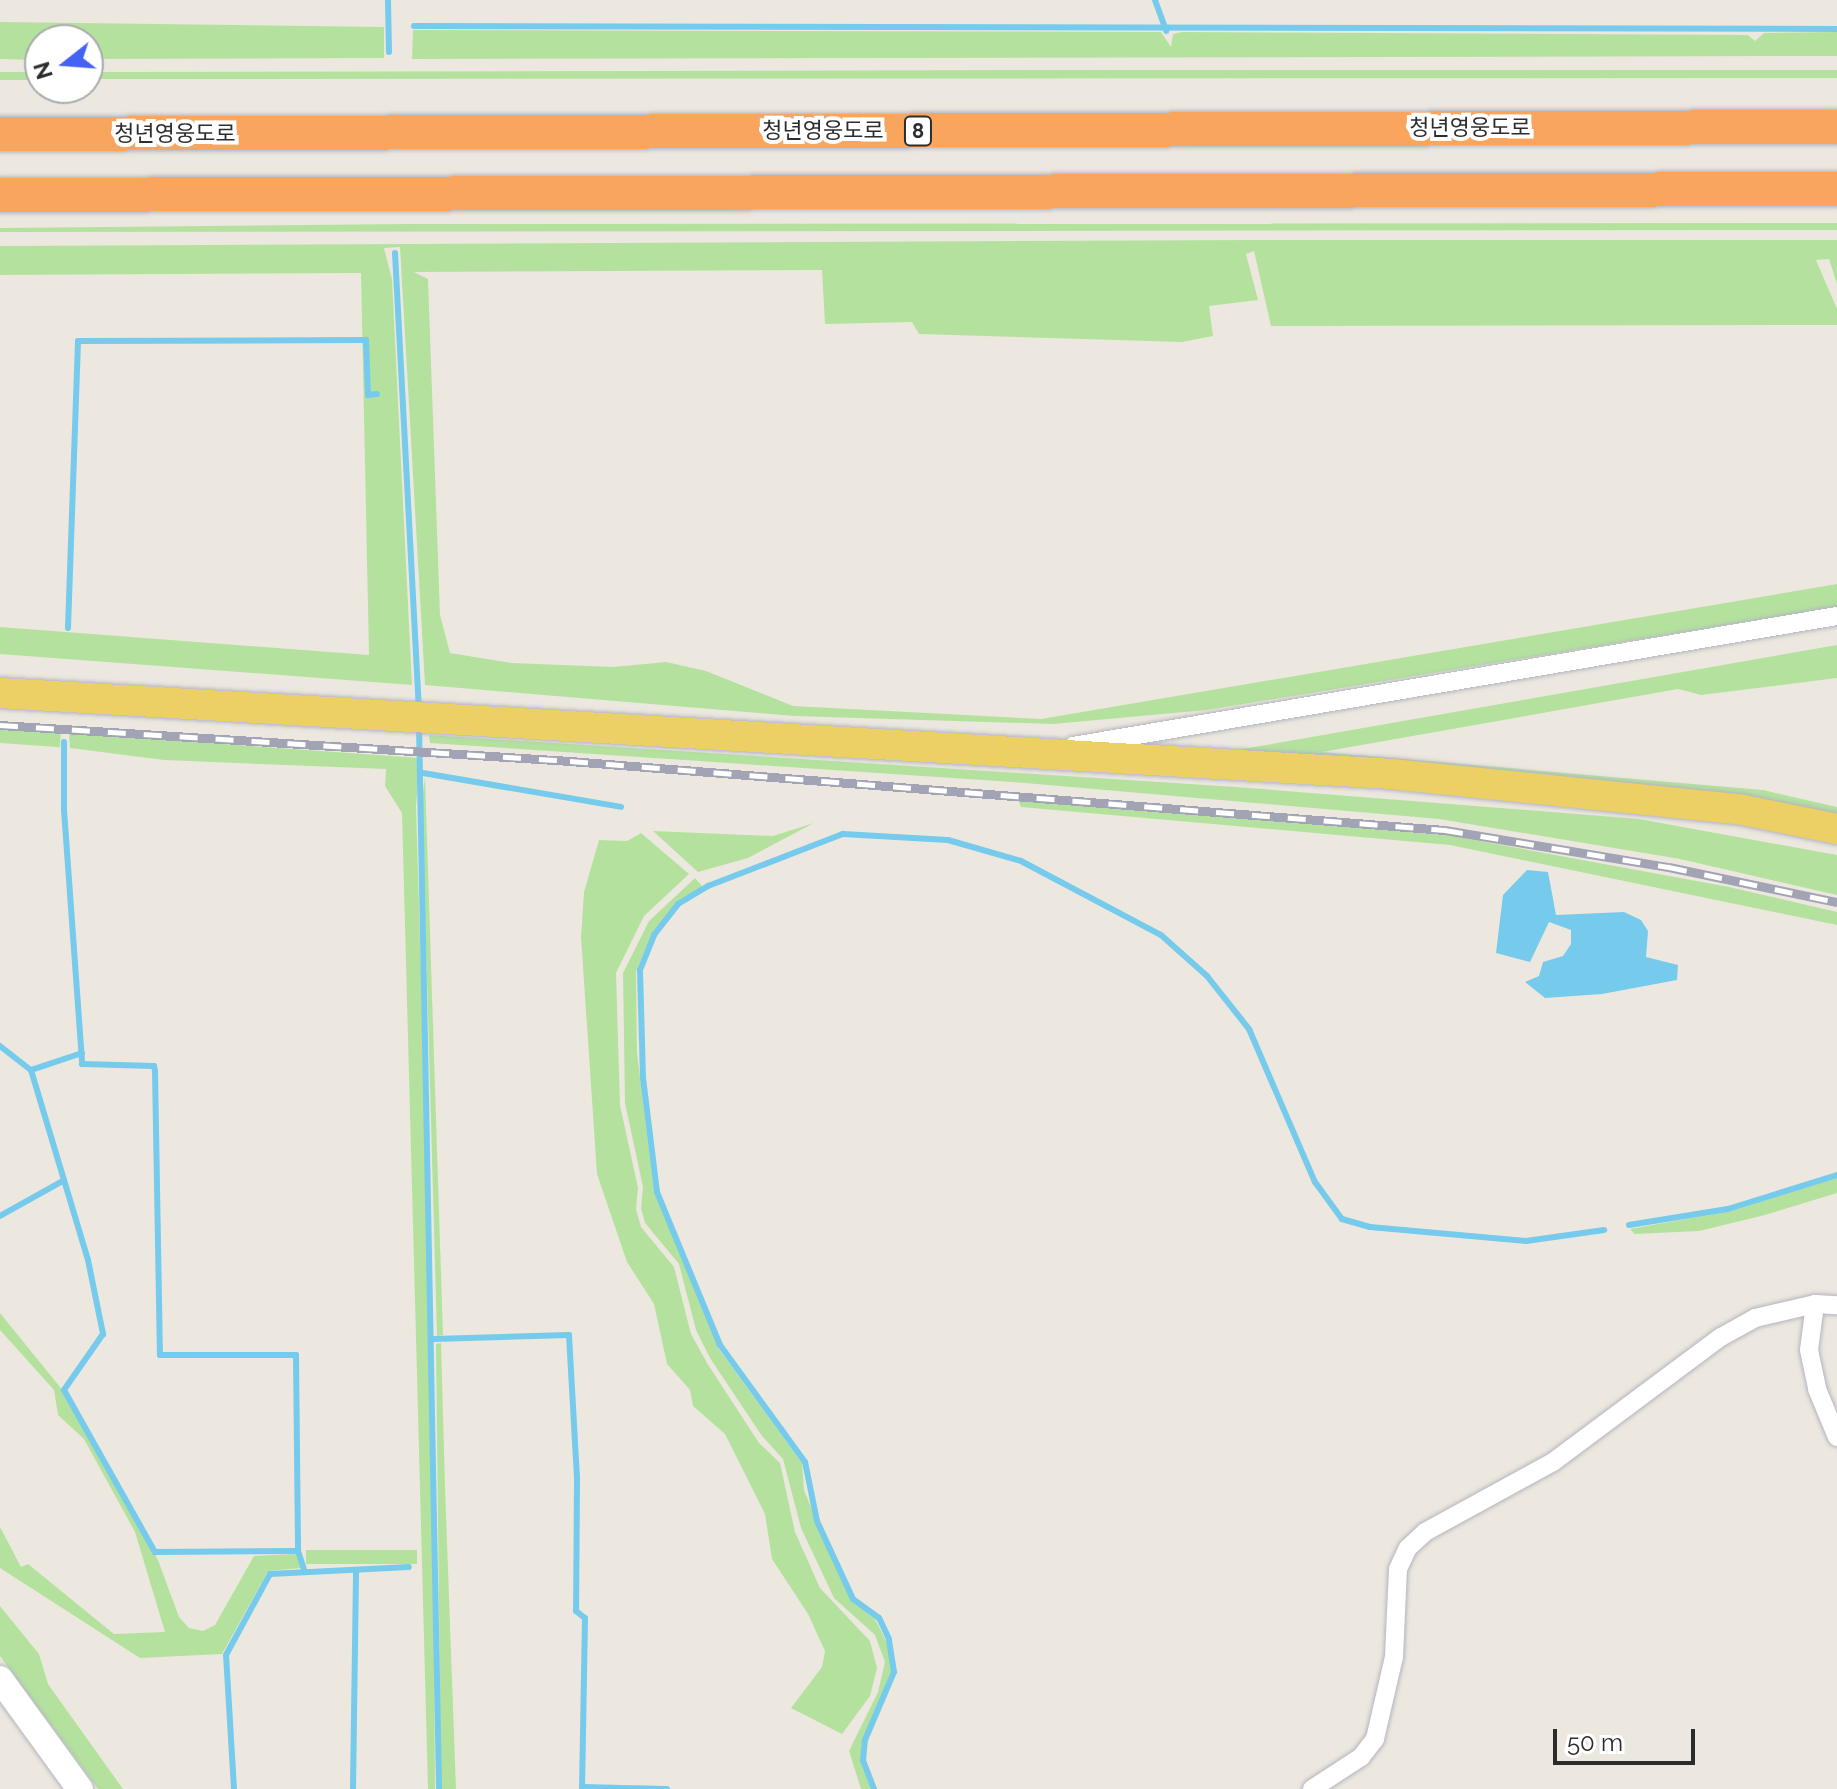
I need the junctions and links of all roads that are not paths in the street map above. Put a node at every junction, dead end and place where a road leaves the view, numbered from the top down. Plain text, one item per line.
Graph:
1 (1837, 127) edge
2 (0, 134) edge
3 (1837, 189) edge
4 (0, 195) edge
5 (1837, 616) edge
6 (0, 693) edge
7 (1019, 755) junction
8 (1837, 829) edge
9 (1815, 1304) junction
10 (1837, 1305) edge
11 (1837, 1437) edge
12 (0, 1679) edge
13 (80, 1789) edge
14 (1312, 1789) edge

1 - 2 highway, 청년영웅도로 / 8
3 - 4 highway
5 - 7 street
6 - 7 main road
7 - 8 main road
9 - 10 street
9 - 11 street
9 - 14 street
12 - 13 main road

